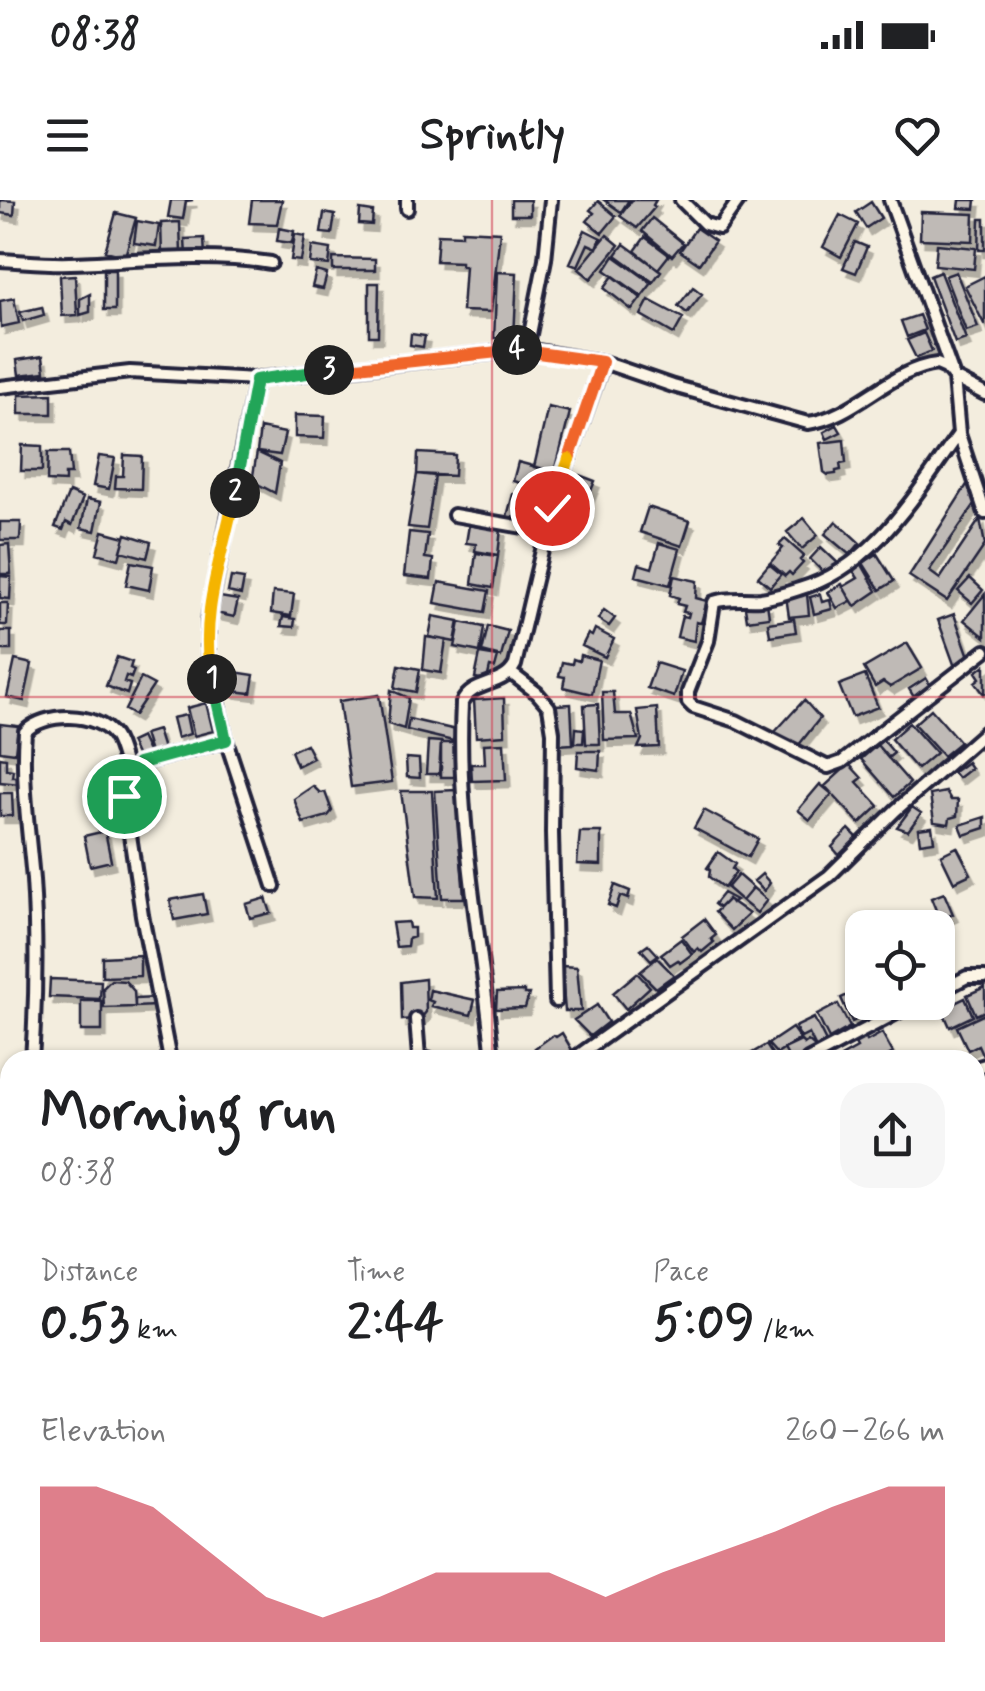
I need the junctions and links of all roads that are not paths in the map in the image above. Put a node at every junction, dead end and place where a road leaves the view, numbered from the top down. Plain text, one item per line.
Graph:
1 (551, 200) edge
2 (681, 200) edge
3 (739, 200) edge
4 (890, 200) edge
5 (0, 260) edge
6 (271, 263) dead end
7 (527, 349) junction
8 (602, 362) junction
9 (954, 378) junction
10 (256, 380) junction
11 (0, 387) edge
12 (985, 394) edge
13 (958, 434) junction
14 (985, 513) edge
15 (454, 516) dead end
16 (546, 531) junction
17 (985, 651) edge
18 (510, 673) junction
19 (985, 732) edge
20 (226, 740) junction
21 (128, 775) junction
22 (274, 886) dead end
23 (985, 976) edge
24 (955, 983) edge
25 (556, 1002) dead end
26 (416, 1019) dead end
27 (883, 1020) edge
28 (32, 1050) edge
29 (168, 1050) edge
30 (419, 1050) edge
31 (492, 1050) edge
32 (586, 1050) edge
33 (827, 1050) edge

1 - 7 street
2 - 3 street
4 - 9 street
5 - 6 street
7 - 8 street
7 - 10 street
8 - 9 street
8 - 16 street
9 - 12 street
9 - 13 street
10 - 11 street
10 - 20 street
13 - 14 street
13 - 17 street
15 - 16 street
16 - 18 street
18 - 25 street
18 - 31 street
19 - 32 street
20 - 21 street
20 - 22 street
21 - 28 street
21 - 29 street
23 - 24 street
26 - 30 street
27 - 33 street

